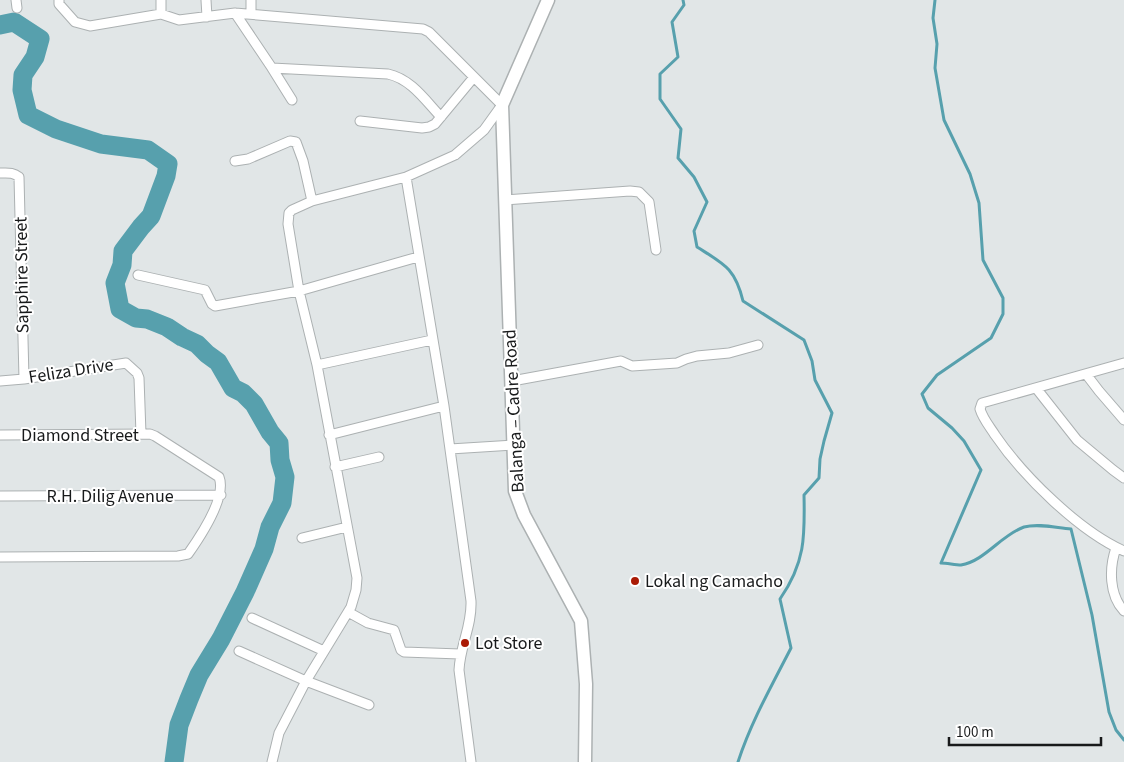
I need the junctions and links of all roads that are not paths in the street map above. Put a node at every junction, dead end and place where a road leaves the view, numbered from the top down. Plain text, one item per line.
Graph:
1 (59, 0) edge
2 (161, 0) edge
3 (206, 0) edge
4 (251, 0) edge
5 (548, 0) edge
6 (236, 13) junction
7 (251, 13) junction
8 (161, 14) junction
9 (207, 17) junction
10 (272, 68) junction
11 (474, 77) junction
12 (292, 100) dead end
13 (502, 105) junction
14 (441, 117) junction
15 (360, 121) dead end
16 (235, 161) dead end
17 (0, 173) edge
18 (406, 177) junction
19 (505, 200) junction
20 (312, 201) junction
21 (656, 250) dead end
22 (418, 257) junction
23 (138, 275) dead end
24 (299, 291) junction
25 (432, 340) junction
26 (758, 345) dead end
27 (1124, 363) edge
28 (317, 365) junction
29 (1086, 374) junction
30 (24, 379) junction
31 (0, 381) edge
32 (512, 381) junction
33 (1036, 388) junction
34 (444, 406) junction
35 (1124, 420) edge
36 (141, 434) junction
37 (0, 435) edge
38 (329, 435) junction
39 (514, 445) junction
40 (450, 449) junction
41 (380, 458) dead end
42 (336, 467) junction
43 (1124, 478) edge
44 (221, 495) junction
45 (0, 496) edge
46 (347, 527) junction
47 (302, 538) dead end
48 (1120, 550) edge
49 (0, 557) edge
50 (1124, 611) edge
51 (348, 612) junction
52 (252, 618) dead end
53 (240, 651) dead end
54 (324, 651) junction
55 (460, 654) junction
56 (306, 681) junction
57 (369, 705) dead end
58 (272, 762) edge
59 (471, 762) edge
60 (585, 762) edge

1 - 8 street
2 - 8 street
3 - 9 street
4 - 7 street
5 - 13 street
6 - 7 street
6 - 9 street
6 - 10 street
7 - 11 street
8 - 9 street
10 - 12 street
10 - 14 street
11 - 13 street
11 - 14 street
13 - 18 street
13 - 19 street, Balanga – Cadre Road
14 - 15 street
16 - 20 street
17 - 30 street, Sapphire Street
18 - 20 street
18 - 22 street
19 - 21 street
19 - 32 street, Balanga – Cadre Road
20 - 24 street
22 - 24 street
22 - 25 street
23 - 24 street
24 - 28 street
25 - 28 street
25 - 34 street
26 - 32 street
27 - 29 street
28 - 38 street
29 - 33 street
29 - 35 street
30 - 31 street, Feliza Drive
30 - 36 street, Feliza Drive
32 - 39 street, Balanga – Cadre Road
33 - 43 street
33 - 48 street
34 - 38 street
34 - 40 street
36 - 37 street, Diamond Street
36 - 44 street, Diamond Street
38 - 42 street
39 - 40 street
39 - 60 street, Balanga – Cadre Road
40 - 55 street
41 - 42 street
42 - 46 street
44 - 45 street, R.H. Dilig Avenue
44 - 49 street
46 - 47 street
46 - 51 street
48 - 50 street
51 - 54 street
51 - 55 street
52 - 54 street
53 - 56 street
54 - 56 street
55 - 59 street
56 - 57 street
56 - 58 street

